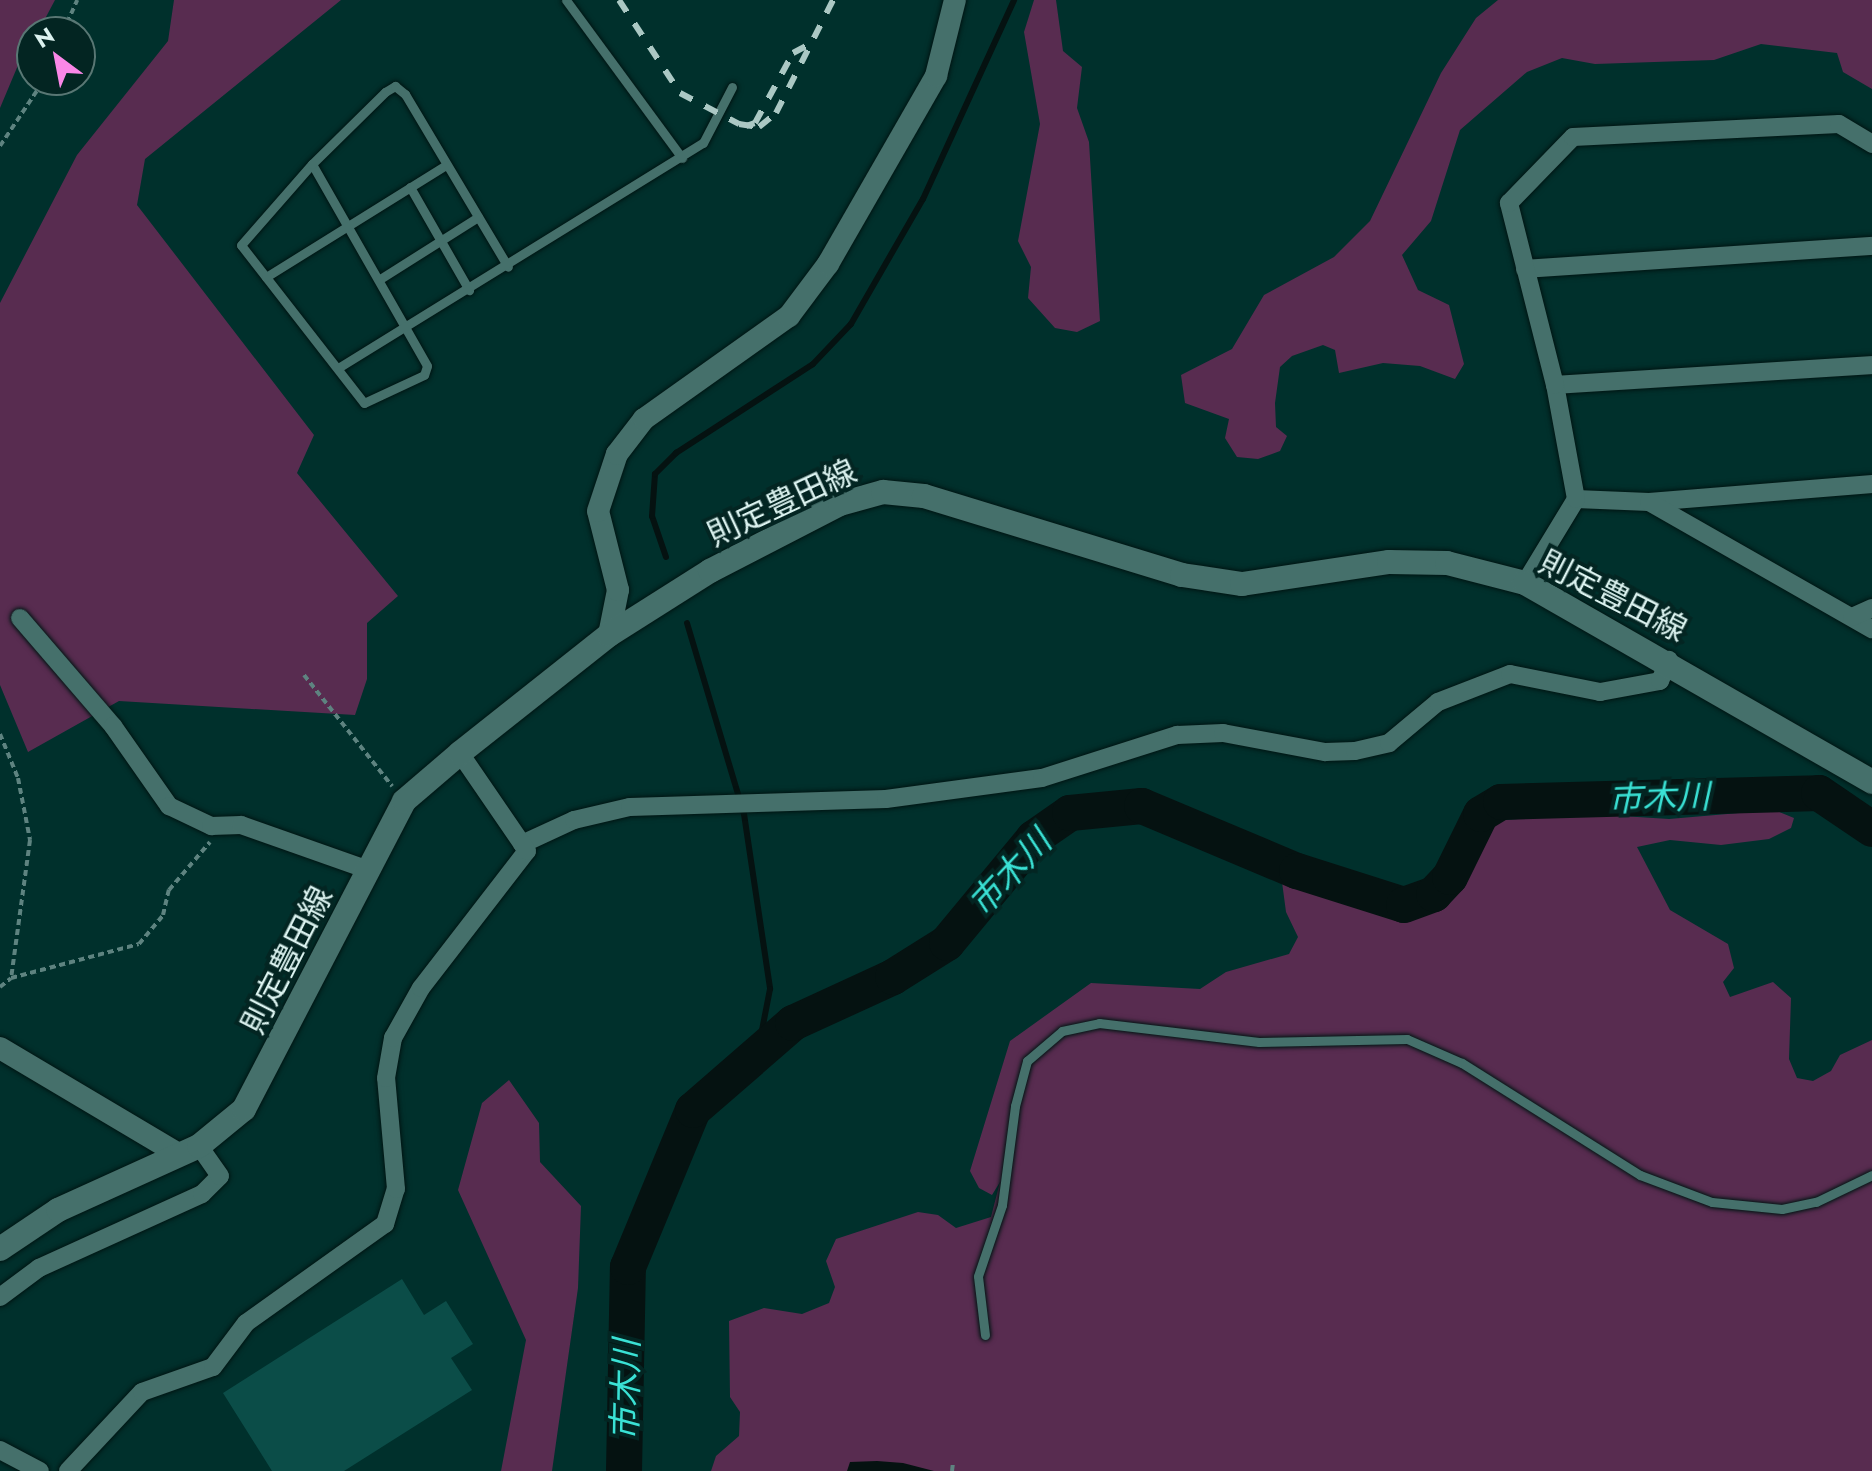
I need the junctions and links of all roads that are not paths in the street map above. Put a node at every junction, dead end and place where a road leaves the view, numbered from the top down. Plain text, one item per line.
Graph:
1 (566, 0) edge
2 (955, 0) edge
3 (732, 87) dead end
4 (1872, 144) edge
5 (682, 158) junction
6 (312, 164) junction
7 (446, 165) junction
8 (410, 187) junction
9 (478, 217) junction
10 (349, 226) junction
11 (440, 241) junction
12 (1872, 246) edge
13 (508, 267) junction
14 (1525, 269) junction
15 (266, 277) junction
16 (380, 279) junction
17 (469, 290) junction
18 (408, 328) junction
19 (1872, 365) edge
20 (338, 368) junction
21 (1555, 385) junction
22 (1872, 484) edge
23 (1576, 499) junction
24 (1649, 502) junction
25 (1525, 583) junction
26 (1872, 608) edge
27 (1852, 617) junction
28 (20, 618) dead end
29 (1872, 629) edge
30 (609, 635) junction
31 (1669, 660) junction
32 (460, 753) junction
33 (1872, 782) edge
34 (522, 844) junction
35 (369, 870) junction
36 (0, 1048) edge
37 (190, 1150) junction
38 (1872, 1175) edge
39 (0, 1249) edge
40 (0, 1297) edge
41 (985, 1335) dead end
42 (0, 1450) edge
43 (40, 1471) edge
44 (68, 1471) edge

1 - 5 lane
2 - 30 street
3 - 5 lane
4 - 14 street
5 - 13 lane
6 - 7 lane
6 - 10 lane
6 - 15 lane
7 - 8 lane
7 - 9 lane
8 - 10 lane
8 - 11 lane
9 - 11 lane
9 - 13 lane
10 - 15 lane
10 - 16 lane
11 - 16 lane
11 - 17 lane
12 - 14 street
13 - 17 lane
14 - 21 street
15 - 20 lane
16 - 18 lane
17 - 18 lane
18 - 20 lane
18 - 20 lane
19 - 21 street
21 - 23 street
22 - 24 street
23 - 24 street
23 - 25 street
24 - 27 street
25 - 30 main road, 則定豊田線
25 - 31 main road, 則定豊田線
26 - 27 street
27 - 29 street
28 - 35 street
30 - 32 main road, 則定豊田線
31 - 33 main road, 則定豊田線
31 - 34 street
32 - 34 street
32 - 35 main road, 則定豊田線
34 - 44 street
35 - 37 main road, 則定豊田線
36 - 37 street
37 - 39 main road, 則定豊田線
37 - 40 street
38 - 41 lane
42 - 43 street

